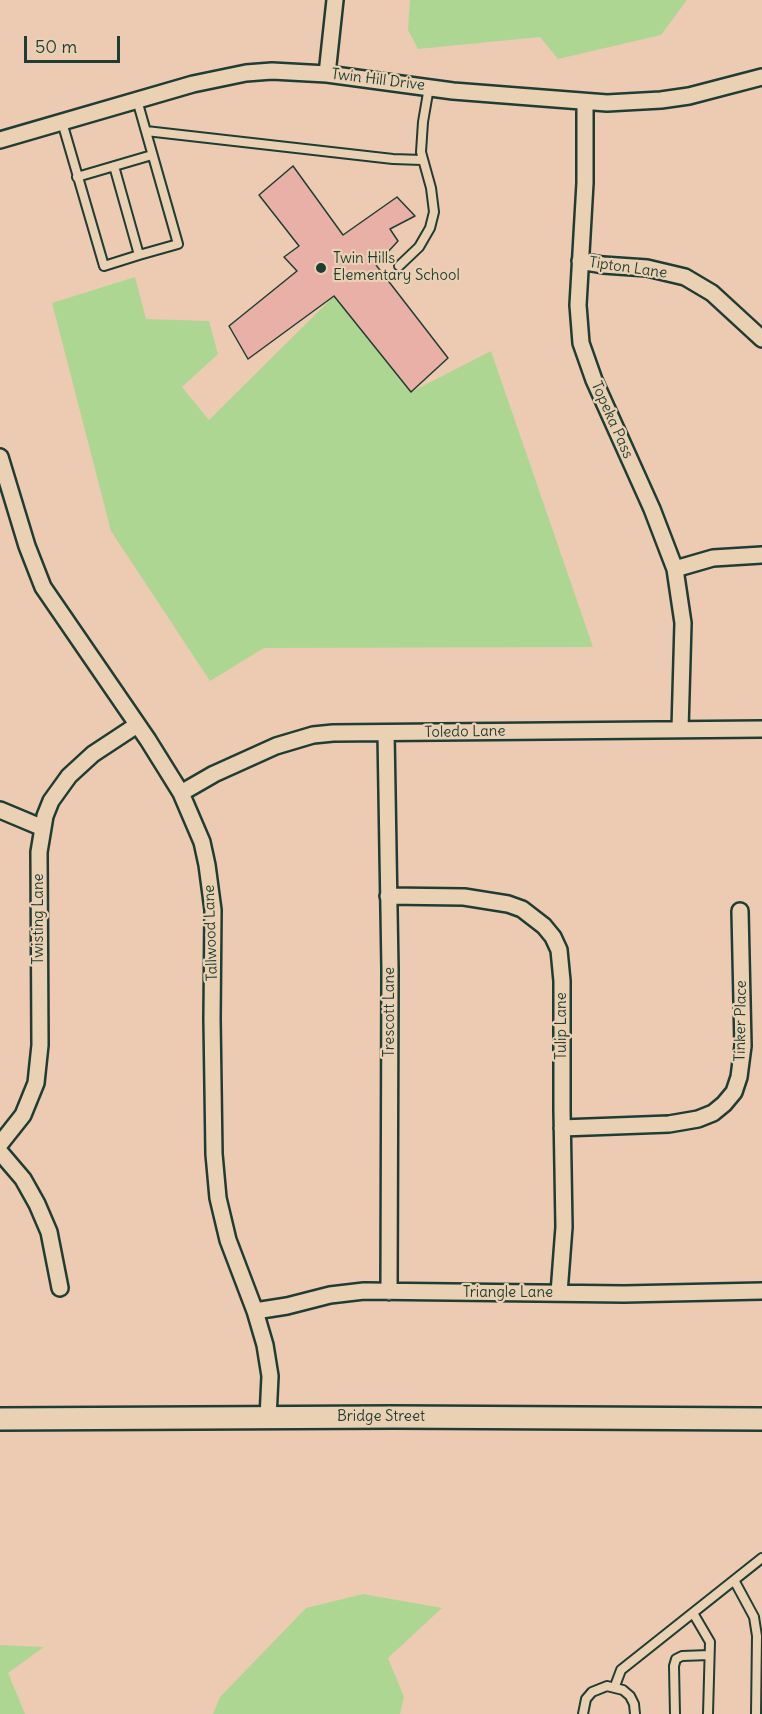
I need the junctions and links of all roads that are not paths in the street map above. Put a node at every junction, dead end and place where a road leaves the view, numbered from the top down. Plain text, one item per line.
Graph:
1 (335, 0) edge
2 (327, 74) junction
3 (762, 77) edge
4 (429, 86) junction
5 (137, 100) junction
6 (585, 103) junction
7 (62, 122) junction
8 (146, 131) junction
9 (0, 140) edge
10 (152, 155) junction
11 (422, 160) junction
12 (114, 166) junction
13 (77, 177) junction
14 (139, 255) junction
15 (580, 261) junction
16 (399, 266) dead end
17 (762, 339) edge
18 (0, 457) edge
19 (762, 555) edge
20 (675, 569) junction
21 (137, 725) junction
22 (680, 729) junction
23 (762, 729) edge
24 (386, 733) junction
25 (181, 793) junction
26 (0, 810) edge
27 (42, 828) junction
28 (388, 896) junction
29 (740, 911) dead end
30 (562, 1128) junction
31 (0, 1144) edge
32 (0, 1152) edge
33 (60, 1288) dead end
34 (762, 1291) edge
35 (389, 1292) junction
36 (559, 1293) junction
37 (255, 1311) junction
38 (268, 1418) junction
39 (0, 1419) edge
40 (762, 1419) edge
41 (762, 1558) edge
42 (734, 1580) junction
43 (693, 1613) junction
44 (709, 1655) junction
45 (615, 1686) junction
46 (583, 1714) edge
47 (635, 1714) edge
48 (675, 1714) edge
49 (708, 1714) edge
50 (756, 1714) edge

1 - 2 street
2 - 4 street, Twin Hill Drive
2 - 5 street, Twin Hill Drive
3 - 6 street, Twin Hill Drive
4 - 6 street, Twin Hill Drive
4 - 11 lane
5 - 7 street, Twin Hill Drive
5 - 8 lane
6 - 15 street, Topeka Pass
7 - 9 street, Twin Hill Drive
7 - 13 lane
8 - 10 lane
8 - 11 lane
10 - 12 lane
10 - 14 lane
11 - 16 lane
12 - 13 lane
12 - 14 lane
13 - 14 lane
15 - 17 street, Tipton Lane
15 - 20 street, Topeka Pass
18 - 21 street, Tallwood Lane
19 - 20 street
20 - 22 street, Topeka Pass
21 - 25 street, Tallwood Lane
21 - 27 street, Twisting Lane
22 - 23 street, Toledo Lane
22 - 24 street, Toledo Lane
24 - 25 street, Toledo Lane
24 - 28 street, Trescott Lane
25 - 37 street, Tallwood Lane
26 - 27 street
27 - 31 street, Twisting Lane
28 - 30 street, Tulip Lane
28 - 35 street, Trescott Lane
29 - 30 street, Tinker Place
30 - 36 street, Tulip Lane
32 - 33 street
34 - 36 street, Triangle Lane
35 - 36 street, Triangle Lane
35 - 37 street, Triangle Lane
37 - 38 street, Tallwood Lane
38 - 39 main road, Bridge Street
38 - 40 main road, Bridge Street
41 - 42 lane
42 - 43 lane
42 - 50 lane
43 - 44 lane
43 - 45 lane
44 - 48 lane
44 - 49 lane
45 - 46 lane
45 - 47 lane

